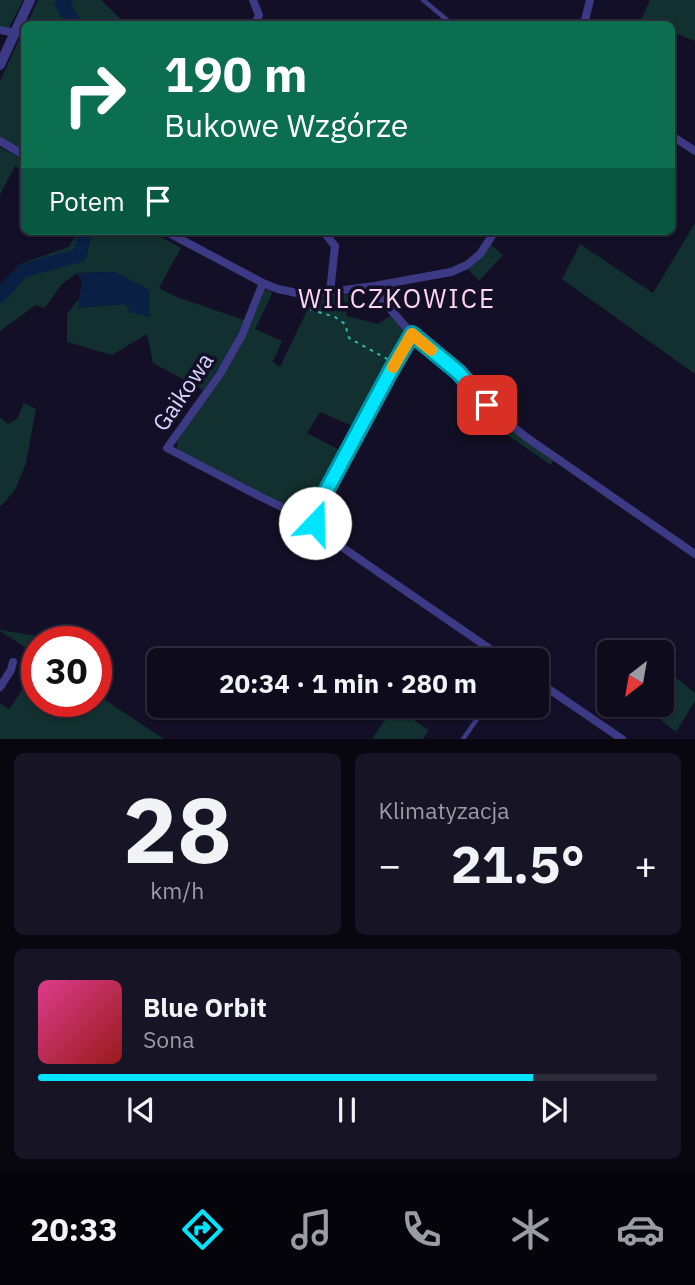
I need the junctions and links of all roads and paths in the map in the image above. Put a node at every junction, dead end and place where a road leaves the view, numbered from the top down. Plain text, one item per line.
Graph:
1 (30, 0) edge
2 (253, 0) edge
3 (423, 0) edge
4 (590, 0) edge
5 (256, 21) edge
6 (448, 21) edge
7 (585, 21) edge
8 (0, 30) edge
9 (15, 33) junction
10 (0, 65) edge
11 (675, 138) edge
12 (0, 141) edge
13 (695, 151) edge
14 (21, 153) edge
15 (173, 235) edge
16 (326, 235) edge
17 (492, 235) edge
18 (263, 283) junction
19 (374, 286) junction
20 (330, 292) junction
21 (302, 307) dead end
22 (412, 334) junction
23 (395, 363) junction
24 (315, 523) junction
25 (695, 554) edge
26 (489, 648) edge
27 (13, 662) dead end
28 (0, 687) edge
29 (549, 689) edge
30 (477, 718) edge
31 (463, 739) edge
32 (622, 739) edge

1 - 9 street
2 - 5 street
3 - 6 lane
4 - 7 street
8 - 9 street
9 - 10 street
11 - 13 street
12 - 14 street
15 - 18 street
16 - 20 street
17 - 19 street
18 - 20 street
18 - 24 street, Gaikowa
19 - 20 street
19 - 22 street
21 - 23 path
22 - 23 street
22 - 25 street
23 - 24 street
24 - 26 street
27 - 28 street
29 - 32 street
30 - 31 lane

